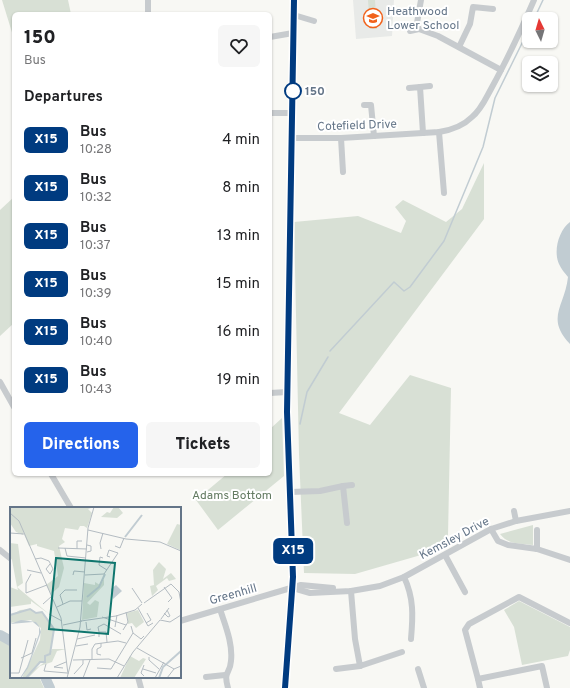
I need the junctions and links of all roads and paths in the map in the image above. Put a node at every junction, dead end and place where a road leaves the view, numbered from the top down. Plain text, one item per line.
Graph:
1 (148, 0) edge
2 (294, 0) edge
3 (421, 0) edge
4 (474, 0) edge
5 (534, 0) edge
6 (473, 8) junction
7 (493, 9) dead end
8 (148, 12) edge
9 (294, 15) junction
10 (314, 21) dead end
11 (419, 29) junction
12 (410, 31) dead end
13 (293, 33) junction
14 (272, 37) edge
15 (459, 47) junction
16 (501, 70) junction
17 (430, 86) dead end
18 (420, 87) junction
19 (409, 88) dead end
20 (378, 105) dead end
21 (272, 113) edge
22 (292, 113) junction
23 (439, 132) junction
24 (423, 133) junction
25 (374, 136) junction
26 (292, 138) junction
27 (341, 138) junction
28 (343, 172) dead end
29 (444, 193) dead end
30 (0, 382) edge
31 (287, 392) junction
32 (272, 394) edge
33 (12, 403) edge
34 (52, 476) edge
35 (352, 485) dead end
36 (343, 486) junction
37 (290, 492) junction
38 (70, 507) edge
39 (514, 511) dead end
40 (570, 511) edge
41 (516, 521) junction
42 (347, 523) dead end
43 (492, 529) junction
44 (537, 530) dead end
45 (0, 550) edge
46 (537, 550) junction
47 (445, 555) junction
48 (10, 558) edge
49 (570, 560) edge
50 (404, 577) junction
51 (293, 588) junction
52 (351, 591) junction
53 (465, 592) dead end
54 (220, 609) junction
55 (181, 621) edge
56 (570, 622) edge
57 (411, 639) dead end
58 (402, 652) dead end
59 (360, 666) junction
60 (336, 669) dead end
61 (418, 670) dead end
62 (225, 675) junction
63 (206, 677) dead end
64 (138, 678) edge
65 (478, 679) junction
66 (141, 688) edge
67 (228, 688) edge
68 (285, 688) edge
69 (424, 688) edge
70 (480, 688) edge
71 (547, 688) edge

1 - 8 street
2 - 9 street
3 - 11 street
4 - 6 street
5 - 16 street, Cotefield Drive
6 - 7 street
6 - 15 street
9 - 10 street
9 - 13 street
11 - 12 street
11 - 15 street
13 - 14 street
13 - 22 street
15 - 16 street
16 - 23 street, Cotefield Drive
17 - 18 street
18 - 19 street
18 - 24 street
20 - 25 street
21 - 22 street
22 - 26 street
23 - 24 street, Cotefield Drive
23 - 29 street
24 - 25 street, Cotefield Drive
25 - 27 street, Cotefield Drive
26 - 27 street, Cotefield Drive
26 - 31 street
27 - 28 street
30 - 33 street
31 - 32 street
31 - 37 street
34 - 38 street
35 - 36 street
36 - 37 street
36 - 42 street
37 - 51 street
39 - 41 street
40 - 41 street, Kemsley Drive
41 - 43 street, Kemsley Drive
43 - 46 street
43 - 47 street, Kemsley Drive
44 - 46 street
45 - 48 street
46 - 49 street
47 - 50 street, Kemsley Drive
47 - 53 street
50 - 52 street, Kemsley Drive
50 - 57 street
51 - 52 street, Kemsley Drive
51 - 54 street, Greenhill
51 - 68 street
52 - 59 street
54 - 55 street, Greenhill
54 - 62 street
56 - 65 street
58 - 59 street
59 - 60 street
61 - 69 street
62 - 63 street
62 - 67 street
64 - 66 street
65 - 70 street
65 - 71 street

